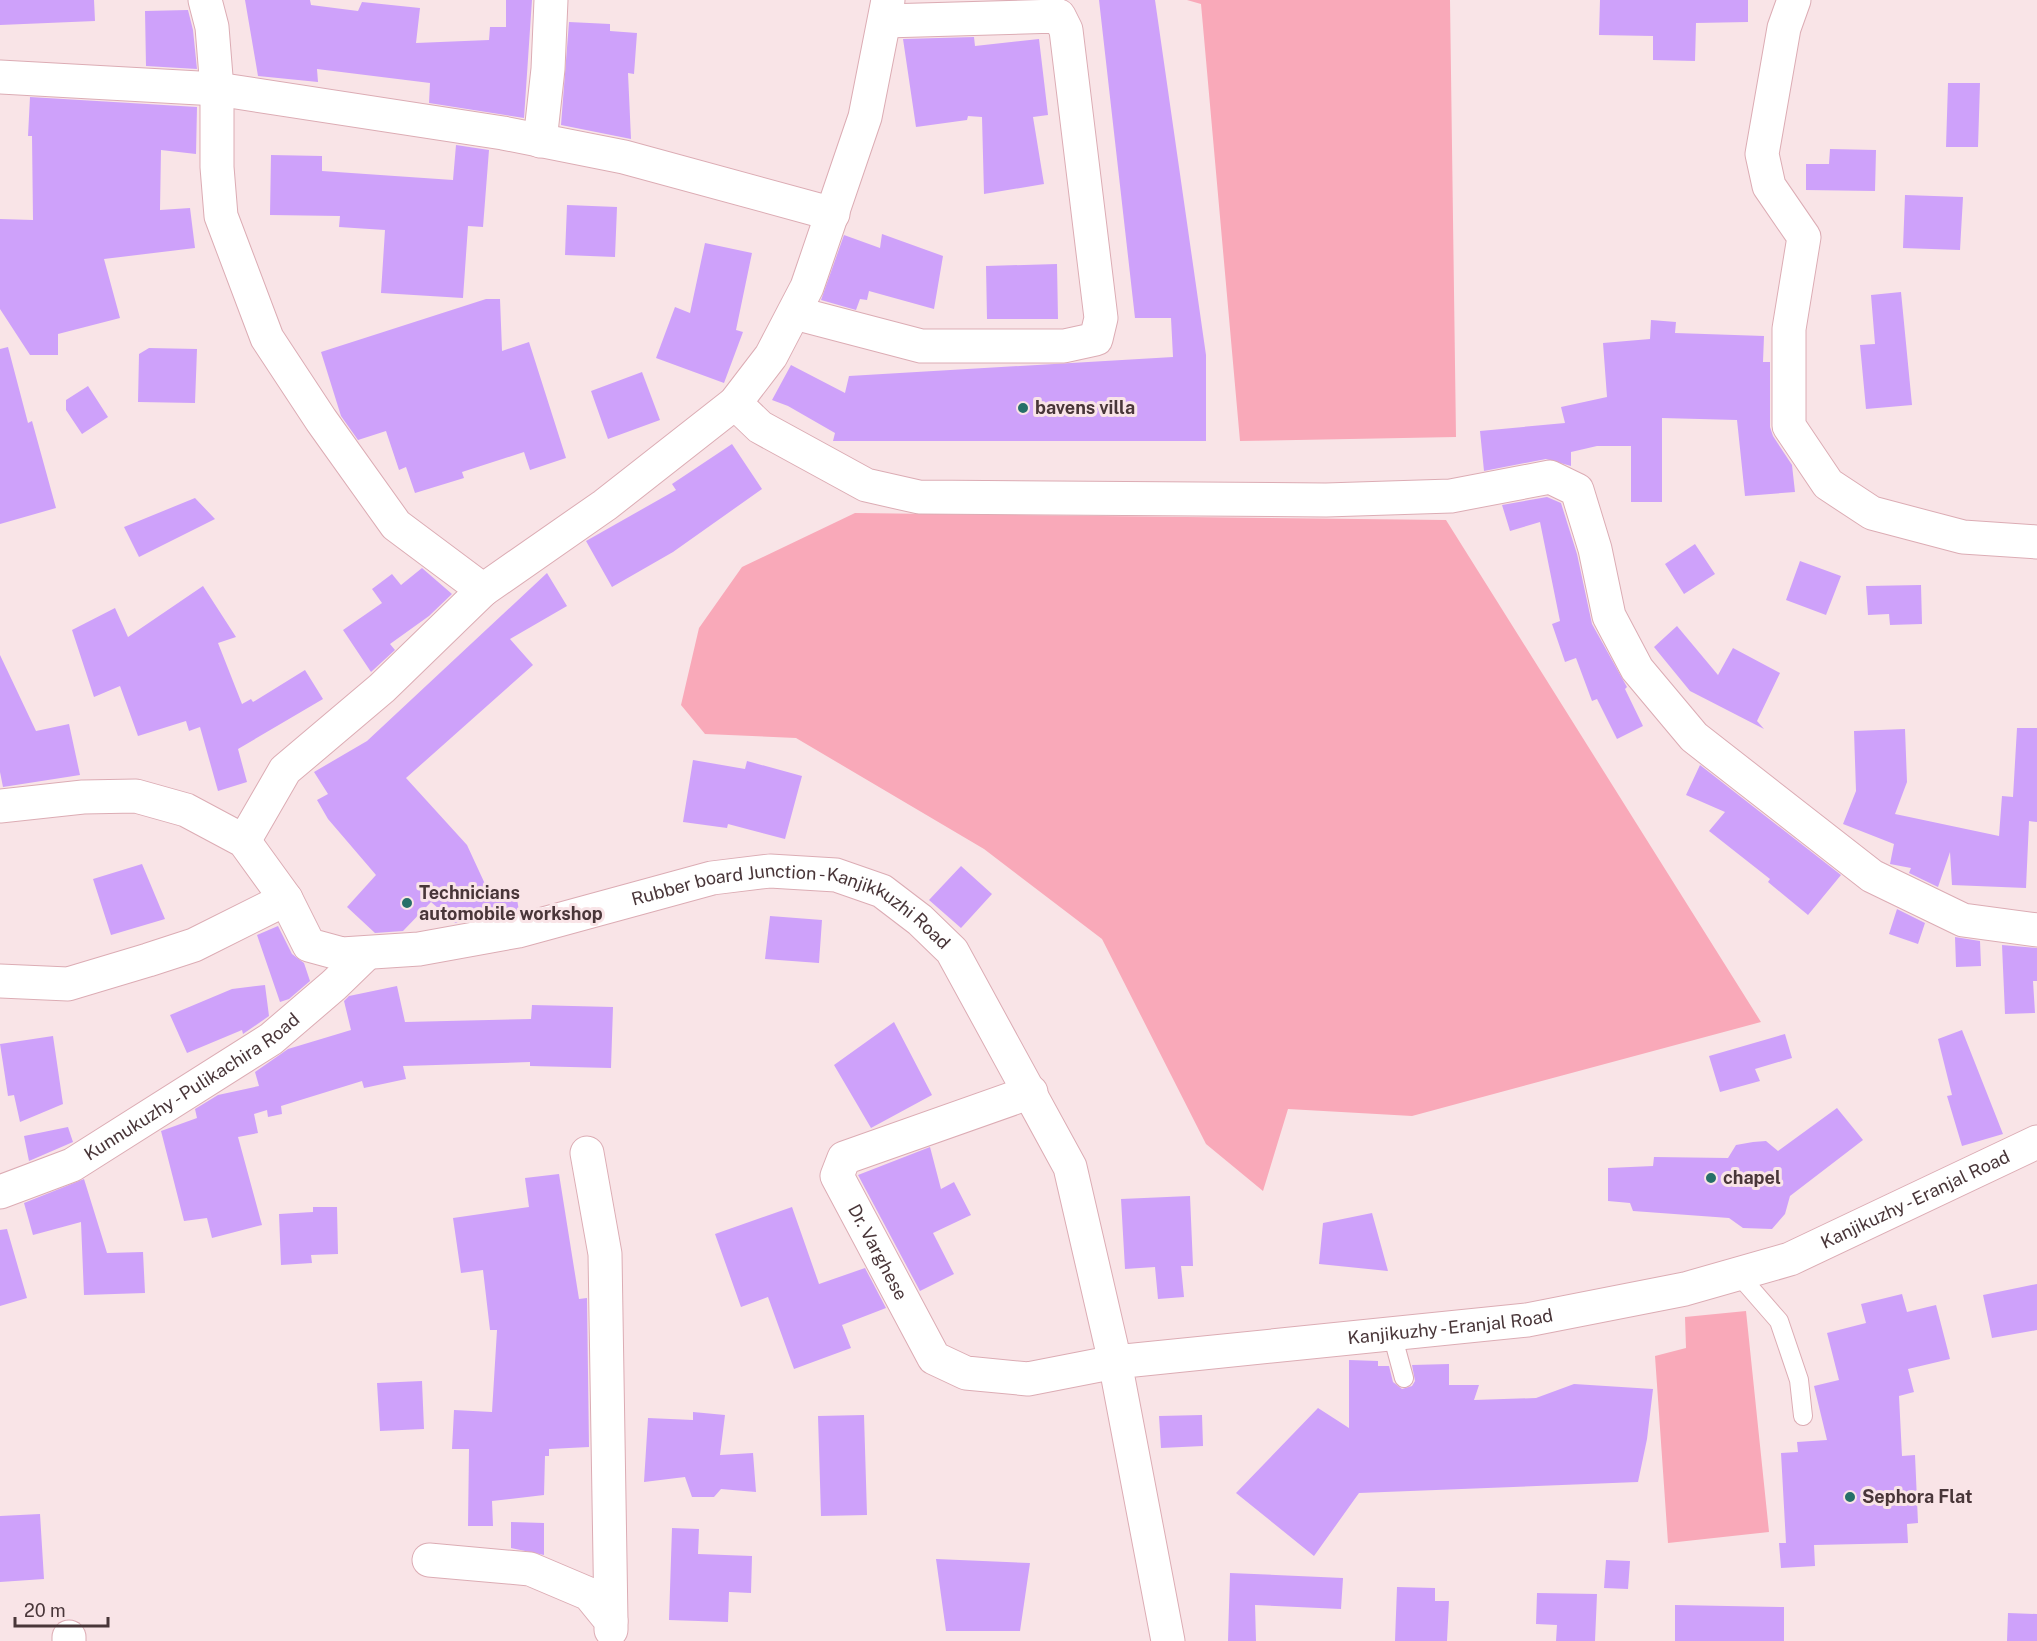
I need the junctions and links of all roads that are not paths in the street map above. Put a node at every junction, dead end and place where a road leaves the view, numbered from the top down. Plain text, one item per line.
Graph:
1 (205, 0) edge
2 (551, 0) edge
3 (1794, 0) edge
4 (886, 11) edge
5 (0, 77) edge
6 (217, 89) junction
7 (540, 141) junction
8 (833, 214) junction
9 (795, 313) junction
10 (735, 403) junction
11 (2037, 542) edge
12 (483, 590) junction
13 (0, 806) edge
14 (244, 841) junction
15 (286, 899) junction
16 (2037, 930) edge
17 (367, 953) junction
18 (0, 981) edge
19 (1030, 1092) junction
20 (2037, 1142) edge
21 (587, 1154) dead end
22 (0, 1192) edge
23 (1738, 1274) junction
24 (1392, 1334) junction
25 (1115, 1362) junction
26 (1404, 1378) dead end
27 (1803, 1416) dead end
28 (429, 1560) dead end
29 (611, 1631) edge
30 (1168, 1641) edge

1 - 6 street
2 - 7 street
3 - 11 street
4 - 8 street
4 - 9 street
5 - 6 street
6 - 7 street
6 - 12 street
7 - 8 street
8 - 9 street
9 - 10 street
10 - 12 street
10 - 16 street
12 - 14 street
13 - 14 street, Rubber board Junction - Kanjikkuzhi Road
14 - 15 street, Rubber board Junction - Kanjikkuzhi Road
15 - 17 street, Rubber board Junction - Kanjikkuzhi Road
15 - 18 street
17 - 19 street, Rubber board Junction - Kanjikkuzhi Road
17 - 22 street, Kunnukuzhy - Pulikachira Road
19 - 25 street, Rubber board Junction - Kanjikkuzhi Road
19 - 25 street, Dr. Varghese
20 - 23 street, Kanjikuzhy - Eranjal Road
21 - 29 street
23 - 24 street, Kanjikuzhy - Eranjal Road
23 - 27 lane
24 - 25 street, Kanjikuzhy - Eranjal Road
24 - 26 lane
25 - 30 street
28 - 29 street

